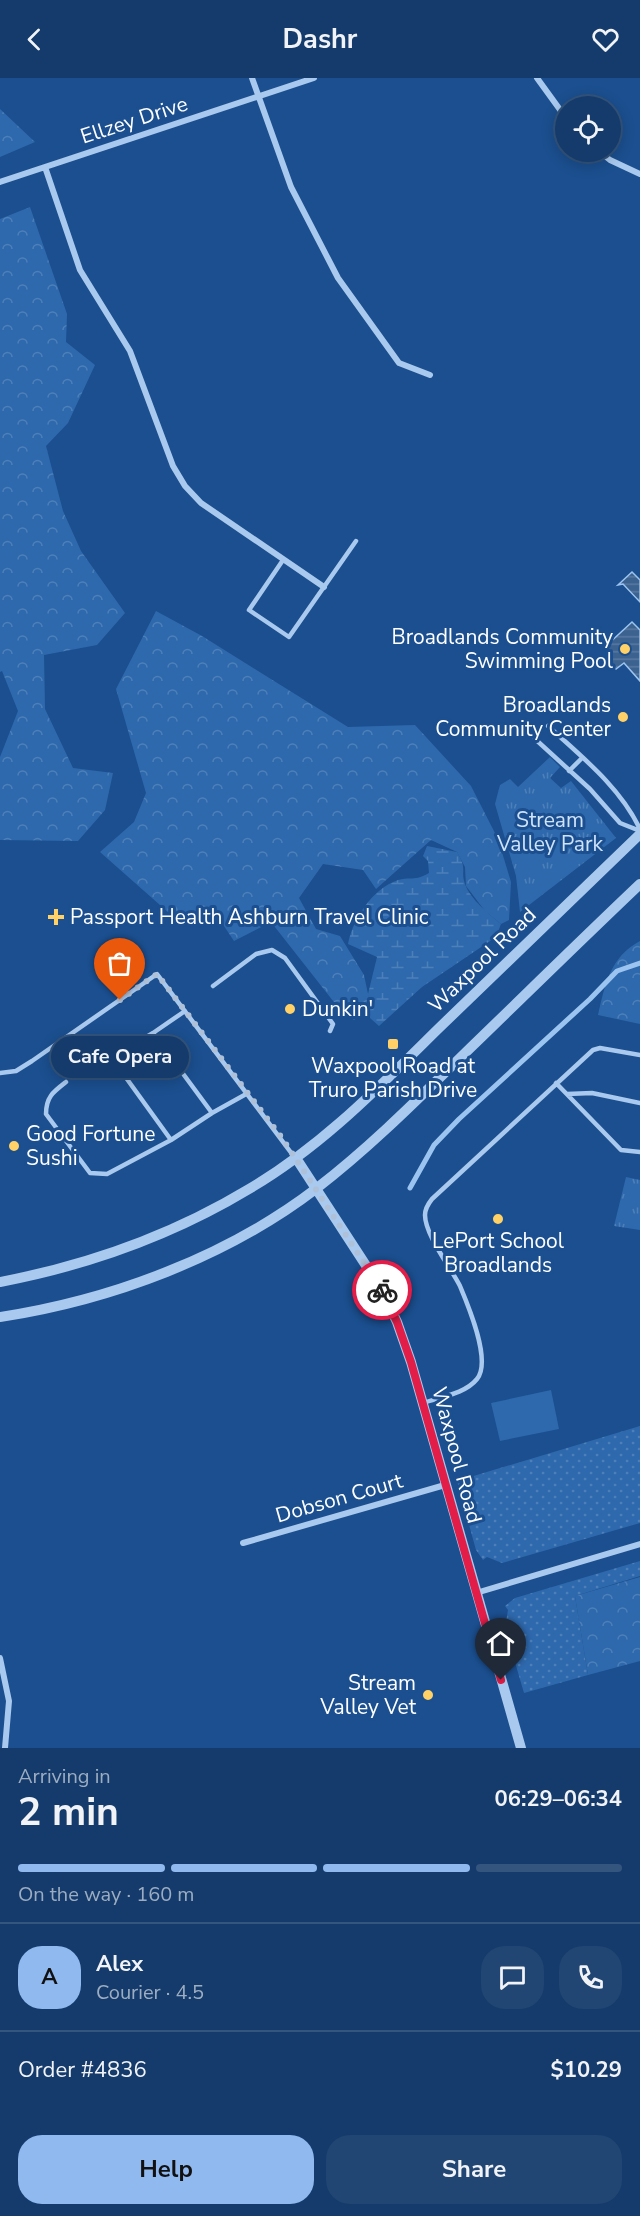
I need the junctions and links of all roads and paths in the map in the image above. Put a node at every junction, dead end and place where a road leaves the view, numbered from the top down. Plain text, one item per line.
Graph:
1 (252, 78) edge
2 (314, 78) edge
3 (537, 78) edge
4 (258, 96) junction
5 (555, 103) edge
6 (614, 162) edge
7 (45, 167) junction
8 (640, 174) edge
9 (0, 182) edge
10 (430, 375) dead end
11 (356, 541) dead end
12 (283, 560) junction
13 (324, 587) junction
14 (548, 726) dead end
15 (534, 738) dead end
16 (582, 758) junction
17 (569, 771) junction
18 (640, 831) edge
19 (640, 884) edge
20 (213, 986) dead end
21 (185, 1011) junction
22 (330, 1031) dead end
23 (153, 1034) junction
24 (117, 1054) junction
25 (640, 1056) edge
26 (91, 1064) dead end
27 (0, 1073) edge
28 (66, 1082) dead end
29 (556, 1083) junction
30 (248, 1093) junction
31 (567, 1094) junction
32 (640, 1103) edge
33 (212, 1113) junction
34 (171, 1140) junction
35 (640, 1152) edge
36 (296, 1158) junction
37 (315, 1189) junction
38 (0, 1282) edge
39 (0, 1317) edge
40 (423, 1403) junction
41 (445, 1485) junction
42 (243, 1543) dead end
43 (640, 1544) edge
44 (475, 1593) junction
45 (0, 1658) edge
46 (518, 1747) edge
47 (5, 1748) edge

1 - 4 street
2 - 4 street, Ellzey Drive
3 - 5 street
4 - 7 street, Ellzey Drive
4 - 10 street
6 - 8 street
7 - 9 street, Ellzey Drive
7 - 12 street
11 - 13 lane
12 - 13 street
12 - 13 lane
14 - 16 lane
15 - 17 lane
16 - 17 lane
16 - 18 lane
17 - 18 lane
18 - 36 street, Waxpool Road
19 - 37 street
20 - 22 lane
21 - 23 lane
21 - 27 lane
21 - 30 lane
23 - 24 lane
23 - 33 lane
24 - 26 lane
24 - 34 lane
25 - 29 lane
28 - 34 lane
29 - 31 lane
29 - 40 lane
30 - 33 lane
30 - 36 lane
31 - 32 lane
31 - 35 lane
33 - 34 lane
36 - 37 street, Waxpool Road
36 - 38 street
37 - 39 street
37 - 40 street, Waxpool Road
40 - 41 street, Waxpool Road
41 - 42 street, Dobson Court
41 - 44 street, Waxpool Road
43 - 44 street
44 - 46 street, Waxpool Road
45 - 47 street

